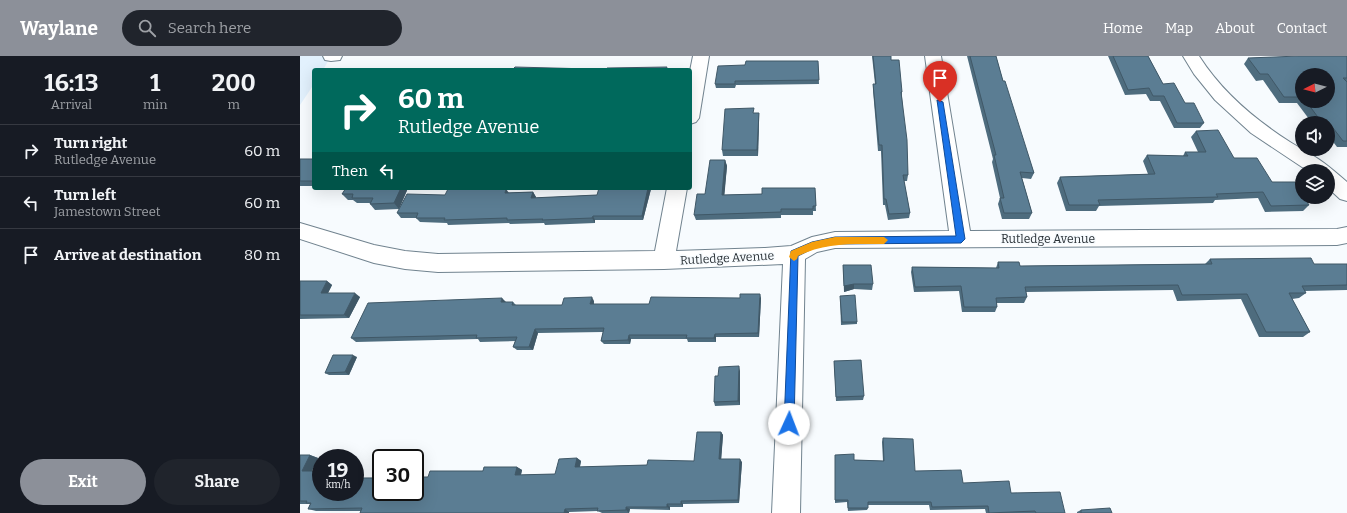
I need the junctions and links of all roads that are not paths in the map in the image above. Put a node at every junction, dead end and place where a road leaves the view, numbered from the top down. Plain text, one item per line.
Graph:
1 (331, 56) edge
2 (334, 56) edge
3 (701, 56) edge
4 (932, 56) edge
5 (1191, 56) edge
6 (692, 107) edge
7 (1310, 164) edge
8 (1335, 183) edge
9 (677, 190) edge
10 (1347, 194) edge
11 (300, 231) edge
12 (1347, 235) edge
13 (961, 239) junction
14 (794, 254) junction
15 (664, 260) junction
16 (786, 513) edge

1 - 2 street
3 - 6 street
4 - 13 street
5 - 7 street
8 - 10 street
9 - 15 street
11 - 15 street, Rutledge Avenue
12 - 13 street, Rutledge Avenue
13 - 14 street, Rutledge Avenue
14 - 15 street, Rutledge Avenue
14 - 16 street

